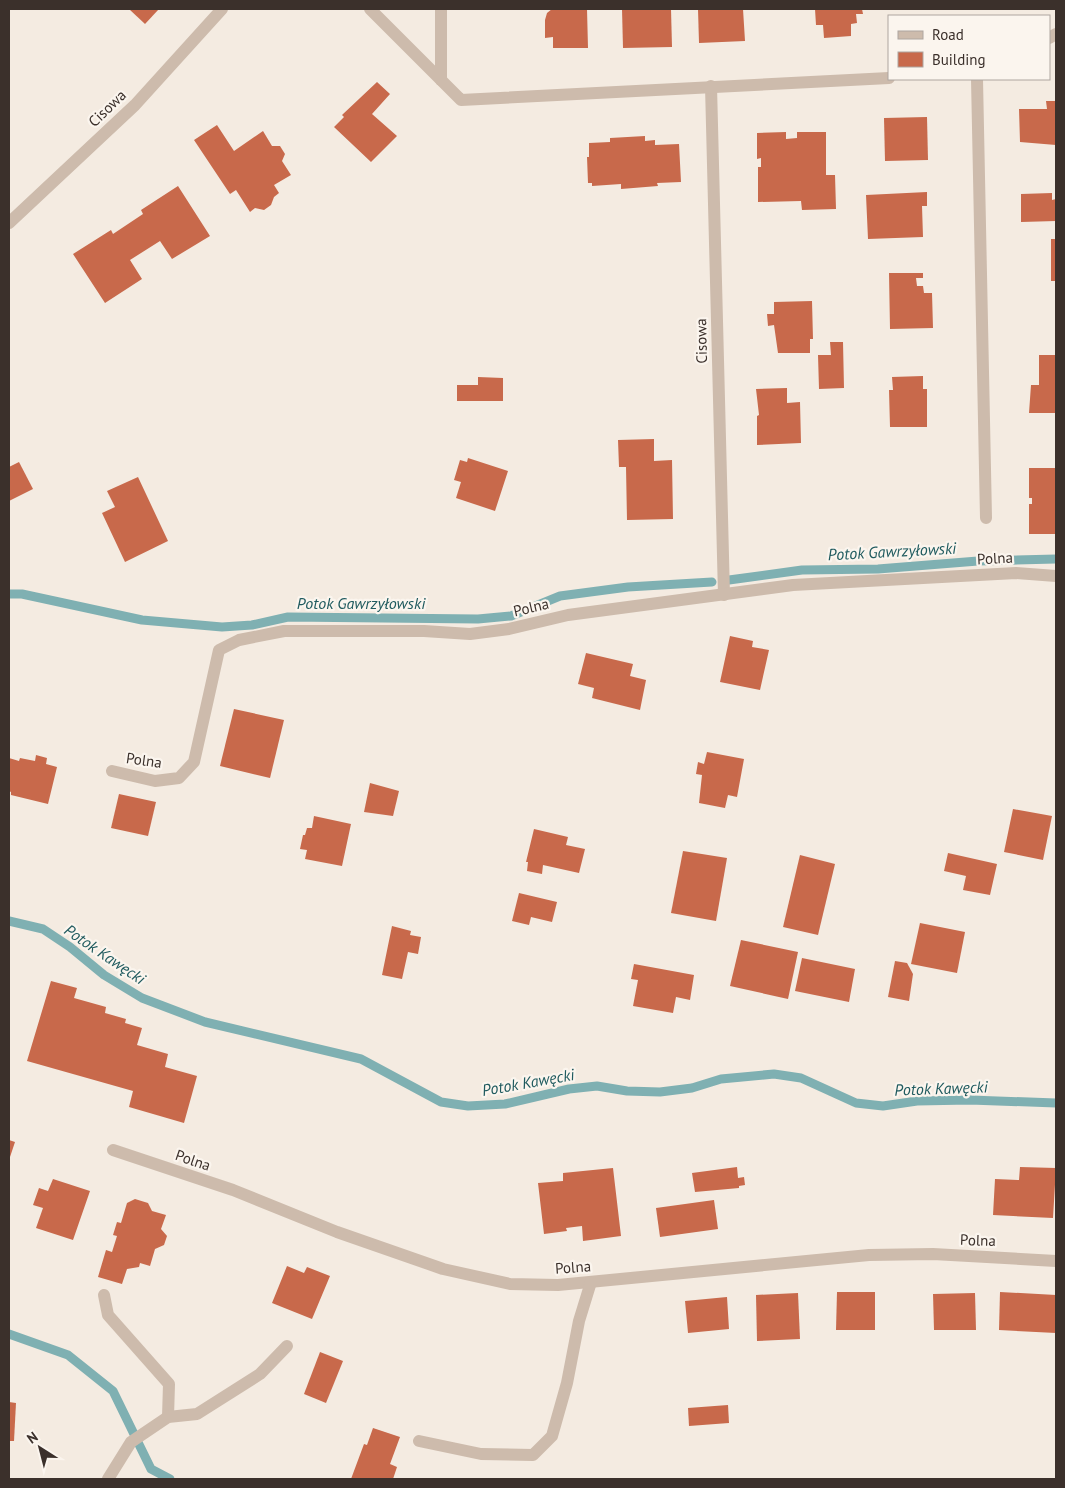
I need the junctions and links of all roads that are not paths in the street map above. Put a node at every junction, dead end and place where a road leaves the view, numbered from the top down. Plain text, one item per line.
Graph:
1 (222, 9) edge
2 (370, 9) edge
3 (440, 9) edge
4 (888, 78) edge
5 (441, 80) junction
6 (976, 80) edge
7 (711, 86) junction
8 (9, 223) edge
9 (986, 518) dead end
10 (1056, 576) edge
11 (724, 595) junction
12 (112, 772) dead end
13 (113, 1150) dead end
14 (1056, 1261) edge
15 (591, 1282) junction
16 (104, 1296) dead end
17 (287, 1346) dead end
18 (168, 1417) junction
19 (418, 1441) dead end
20 (108, 1479) edge

1 - 8 street, Cisowa
2 - 5 street
3 - 5 street
4 - 7 street
5 - 7 street
6 - 9 street
7 - 11 street, Cisowa
10 - 11 street, Polna
11 - 12 street, Polna
13 - 15 street, Polna
14 - 15 street, Polna
15 - 19 street
16 - 18 street
17 - 18 street
18 - 20 street

